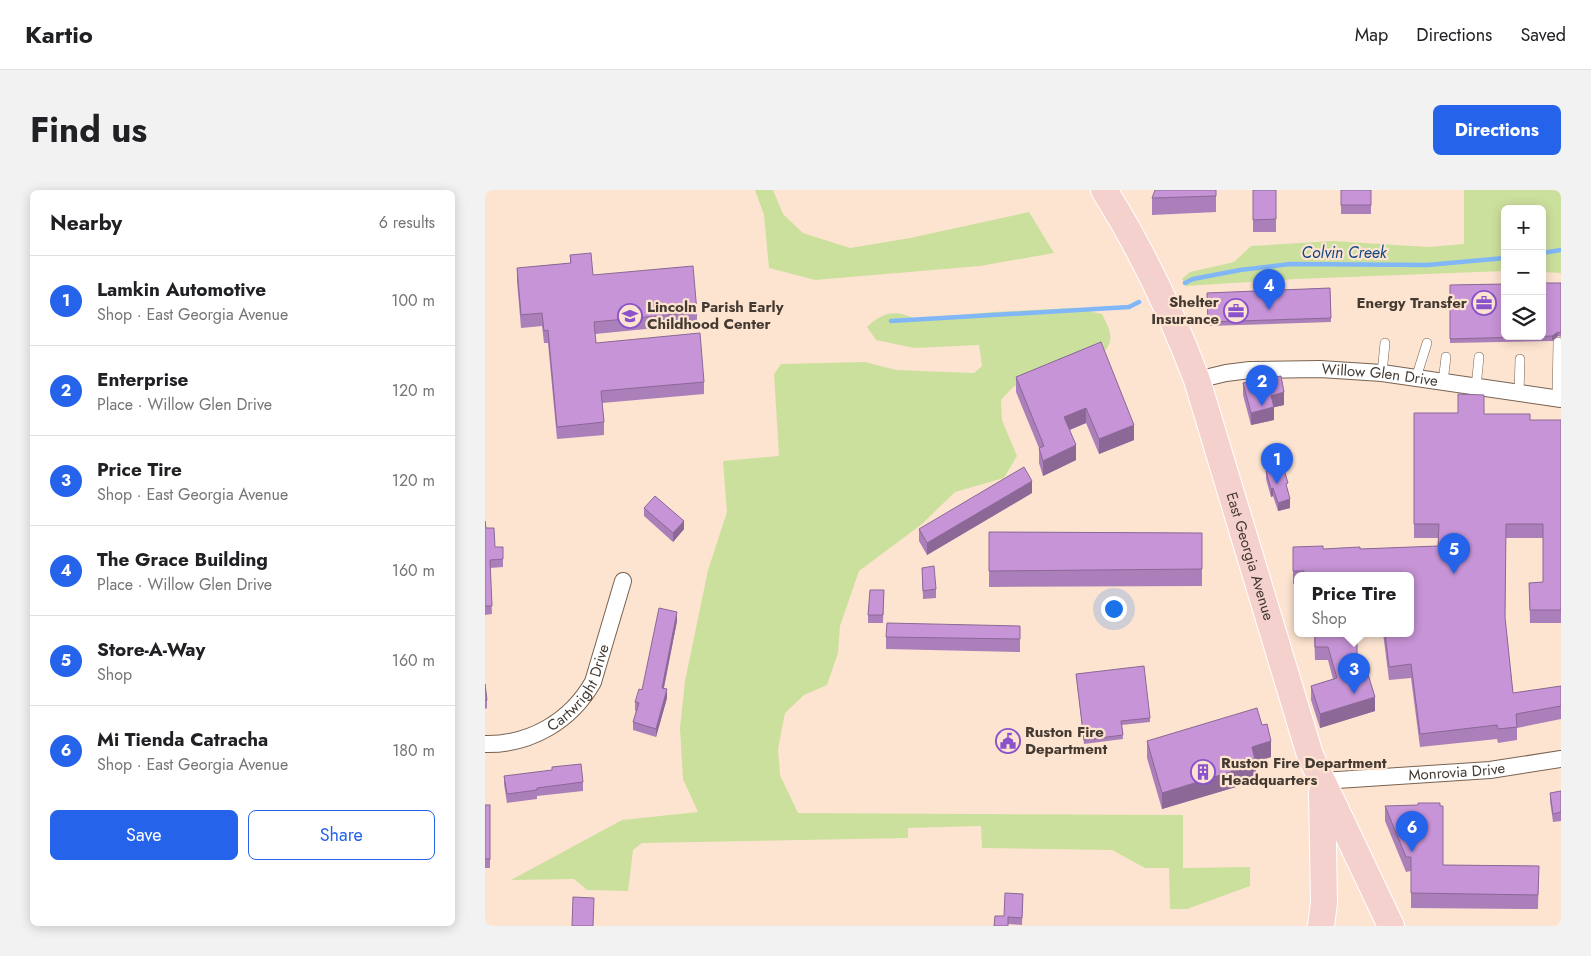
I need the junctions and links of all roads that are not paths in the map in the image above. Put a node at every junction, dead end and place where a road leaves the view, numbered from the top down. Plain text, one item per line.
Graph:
1 (1104, 190) edge
2 (1558, 342) dead end
3 (1385, 343) dead end
4 (1427, 343) dead end
5 (1446, 357) dead end
6 (1479, 358) dead end
7 (1520, 359) dead end
8 (1382, 373) junction
9 (1416, 378) junction
10 (1197, 380) junction
11 (1443, 382) junction
12 (1476, 387) junction
13 (1519, 393) junction
14 (1559, 399) edge
15 (623, 581) dead end
16 (485, 744) edge
17 (1561, 759) edge
18 (1322, 781) junction
19 (1321, 926) edge
20 (1391, 926) edge

1 - 10 main road, East Georgia Avenue
2 - 14 lane
3 - 8 lane
4 - 9 lane
5 - 11 lane
6 - 12 lane
7 - 13 lane
8 - 9 street, Willow Glen Drive
8 - 10 street, Willow Glen Drive
9 - 11 street, Willow Glen Drive
10 - 18 main road, East Georgia Avenue
11 - 12 street, Willow Glen Drive
12 - 13 street, Willow Glen Drive
13 - 14 street, Willow Glen Drive
15 - 16 street, Cartwright Drive
17 - 18 street, Monrovia Drive
18 - 19 main road
18 - 20 main road, East Georgia Avenue

